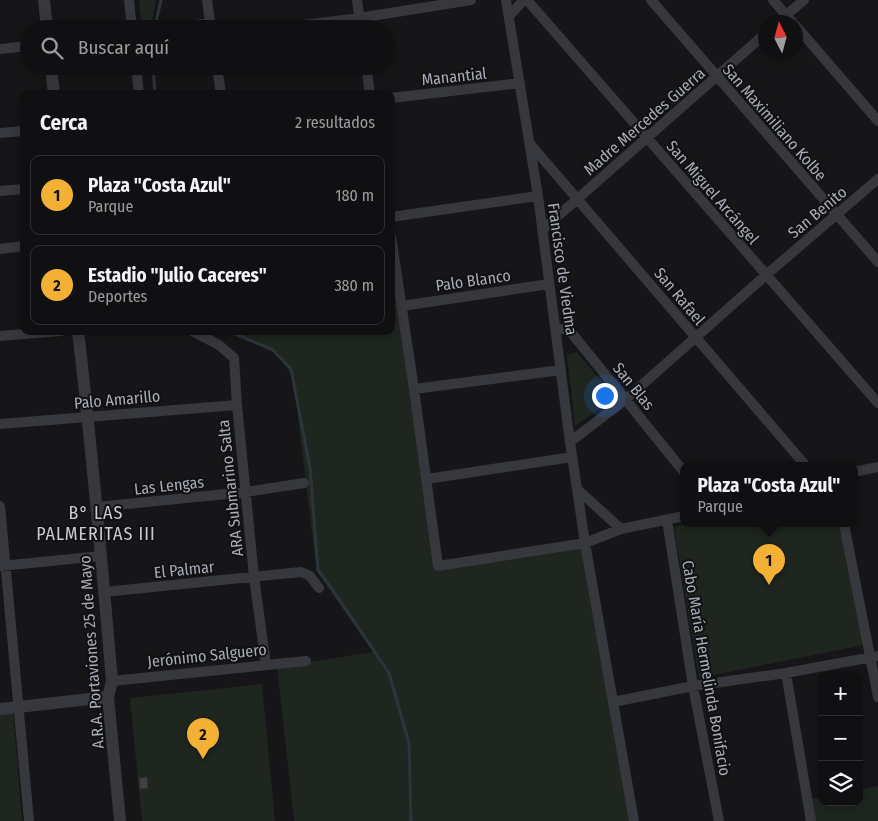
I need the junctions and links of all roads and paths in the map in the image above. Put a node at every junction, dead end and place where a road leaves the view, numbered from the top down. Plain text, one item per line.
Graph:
1 (44, 0) edge
2 (130, 0) edge
3 (207, 0) edge
4 (357, 0) edge
5 (471, 0) edge
6 (506, 0) edge
7 (526, 0) edge
8 (651, 0) edge
9 (773, 0) edge
10 (804, 0) edge
11 (783, 15) edge
12 (790, 15) edge
13 (509, 16) junction
14 (360, 18) junction
15 (46, 20) edge
16 (131, 20) edge
17 (210, 20) edge
18 (344, 20) edge
19 (803, 34) edge
20 (758, 41) edge
21 (20, 47) edge
22 (0, 49) edge
23 (52, 75) edge
24 (137, 75) edge
25 (218, 75) edge
26 (367, 75) edge
27 (716, 77) junction
28 (520, 83) junction
29 (54, 90) edge
30 (139, 90) edge
31 (220, 90) edge
32 (369, 90) edge
33 (395, 98) edge
34 (878, 120) edge
35 (20, 131) edge
36 (0, 133) edge
37 (646, 138) junction
38 (530, 145) junction
39 (878, 179) edge
40 (20, 189) edge
41 (0, 191) edge
42 (538, 196) junction
43 (578, 199) junction
44 (395, 216) edge
45 (837, 216) junction
46 (542, 230) junction
47 (20, 246) edge
48 (0, 249) edge
49 (395, 261) edge
50 (878, 262) edge
51 (766, 274) junction
52 (549, 284) junction
53 (402, 306) junction
54 (555, 327) junction
55 (20, 334) edge
56 (78, 335) edge
57 (200, 335) edge
58 (0, 336) edge
59 (696, 337) junction
60 (561, 370) junction
61 (414, 389) junction
62 (626, 399) junction
63 (878, 403) edge
64 (237, 405) junction
65 (88, 416) junction
66 (0, 424) edge
67 (570, 442) junction
68 (572, 457) junction
69 (803, 462) edge
70 (878, 466) edge
71 (680, 467) edge
72 (858, 471) edge
73 (427, 479) junction
74 (304, 483) dead end
75 (578, 489) junction
76 (246, 492) junction
77 (0, 506) edge
78 (97, 507) junction
79 (680, 517) edge
80 (667, 520) junction
81 (845, 527) edge
82 (621, 529) junction
83 (586, 543) junction
84 (101, 556) junction
85 (3, 566) edge
86 (254, 577) junction
87 (319, 588) dead end
88 (104, 592) junction
89 (874, 657) edge
90 (306, 661) dead end
91 (266, 665) junction
92 (786, 673) junction
93 (112, 681) junction
94 (693, 686) junction
95 (108, 697) junction
96 (878, 697) edge
97 (613, 702) junction
98 (19, 707) junction
99 (0, 709) edge
100 (29, 821) edge
101 (120, 821) edge
102 (634, 821) edge
103 (719, 821) edge
104 (811, 821) edge

1 - 15 street
2 - 16 street
3 - 17 street
4 - 14 street
5 - 14 street
6 - 13 street, Francisco de Viedma
7 - 13 street
7 - 37 street, San Miguel Arcángel
8 - 27 street, San Maximiliano Kolbe
9 - 11 street
10 - 12 street
13 - 28 street, Francisco de Viedma
14 - 18 street
19 - 34 street
20 - 27 street, Madre Mercedes Guerra
21 - 22 street
23 - 29 street
24 - 30 street
25 - 31 street
26 - 32 street
27 - 37 street, Madre Mercedes Guerra
27 - 45 street, San Maximiliano Kolbe
28 - 33 street, Manantial
28 - 38 street, Francisco de Viedma
35 - 36 street
37 - 43 street, Madre Mercedes Guerra
37 - 51 street, San Miguel Arcángel
38 - 42 street, Francisco de Viedma
38 - 43 street, San Rafael
39 - 45 street, San Benito
40 - 41 street
42 - 44 street
42 - 46 street, Francisco de Viedma
43 - 46 street, Madre Mercedes Guerra
43 - 59 street, San Rafael
45 - 50 street, San Maximiliano Kolbe
45 - 51 street, San Benito
46 - 52 street, Francisco de Viedma
47 - 48 street
49 - 53 street
51 - 59 street, San Benito
51 - 63 street, San Miguel Arcángel
52 - 53 street, Palo Blanco
52 - 54 street, Francisco de Viedma
53 - 61 street
54 - 60 street, Francisco de Viedma
54 - 62 street, San Blas
55 - 58 street
56 - 65 street, A.R.A. Portaviones 25 de Mayo
57 - 64 street, ARA Submarino Salta
59 - 62 street, San Benito
59 - 69 street, San Rafael
60 - 61 street
60 - 67 street, Francisco de Viedma
61 - 73 street
62 - 67 street, San Benito
62 - 71 street, San Blas
64 - 65 street, Palo Amarillo
64 - 76 street, ARA Submarino Salta
65 - 66 street, Palo Amarillo
65 - 78 street, A.R.A. Portaviones 25 de Mayo
67 - 68 street, Francisco de Viedma
68 - 73 street
68 - 75 street, Francisco de Viedma
70 - 72 street
73 - 83 street
74 - 76 street, Las Lengas
75 - 82 street
75 - 83 street, Francisco de Viedma
76 - 78 street, Las Lengas
76 - 86 street, ARA Submarino Salta
77 - 85 street
78 - 84 street, A.R.A. Portaviones 25 de Mayo
79 - 80 street
80 - 82 street
80 - 94 street, Cabo María Hermelinda Bonifacio
81 - 89 street
82 - 83 street
83 - 97 street, Francisco de Viedma
84 - 85 street
84 - 88 street, A.R.A. Portaviones 25 de Mayo
85 - 98 street
86 - 87 street, El Palmar
86 - 88 street, El Palmar
86 - 91 street, ARA Submarino Salta
88 - 93 street, A.R.A. Portaviones 25 de Mayo
89 - 92 street
89 - 96 street
90 - 91 street, Jerónimo Salguero
91 - 93 street, Jerónimo Salguero
92 - 94 street
92 - 104 street
93 - 95 street, A.R.A. Portaviones 25 de Mayo
94 - 97 street
94 - 103 street, Cabo María Hermelinda Bonifacio
95 - 98 street
95 - 101 street, A.R.A. Portaviones 25 de Mayo
97 - 102 street, Francisco de Viedma
98 - 99 street
98 - 100 street

